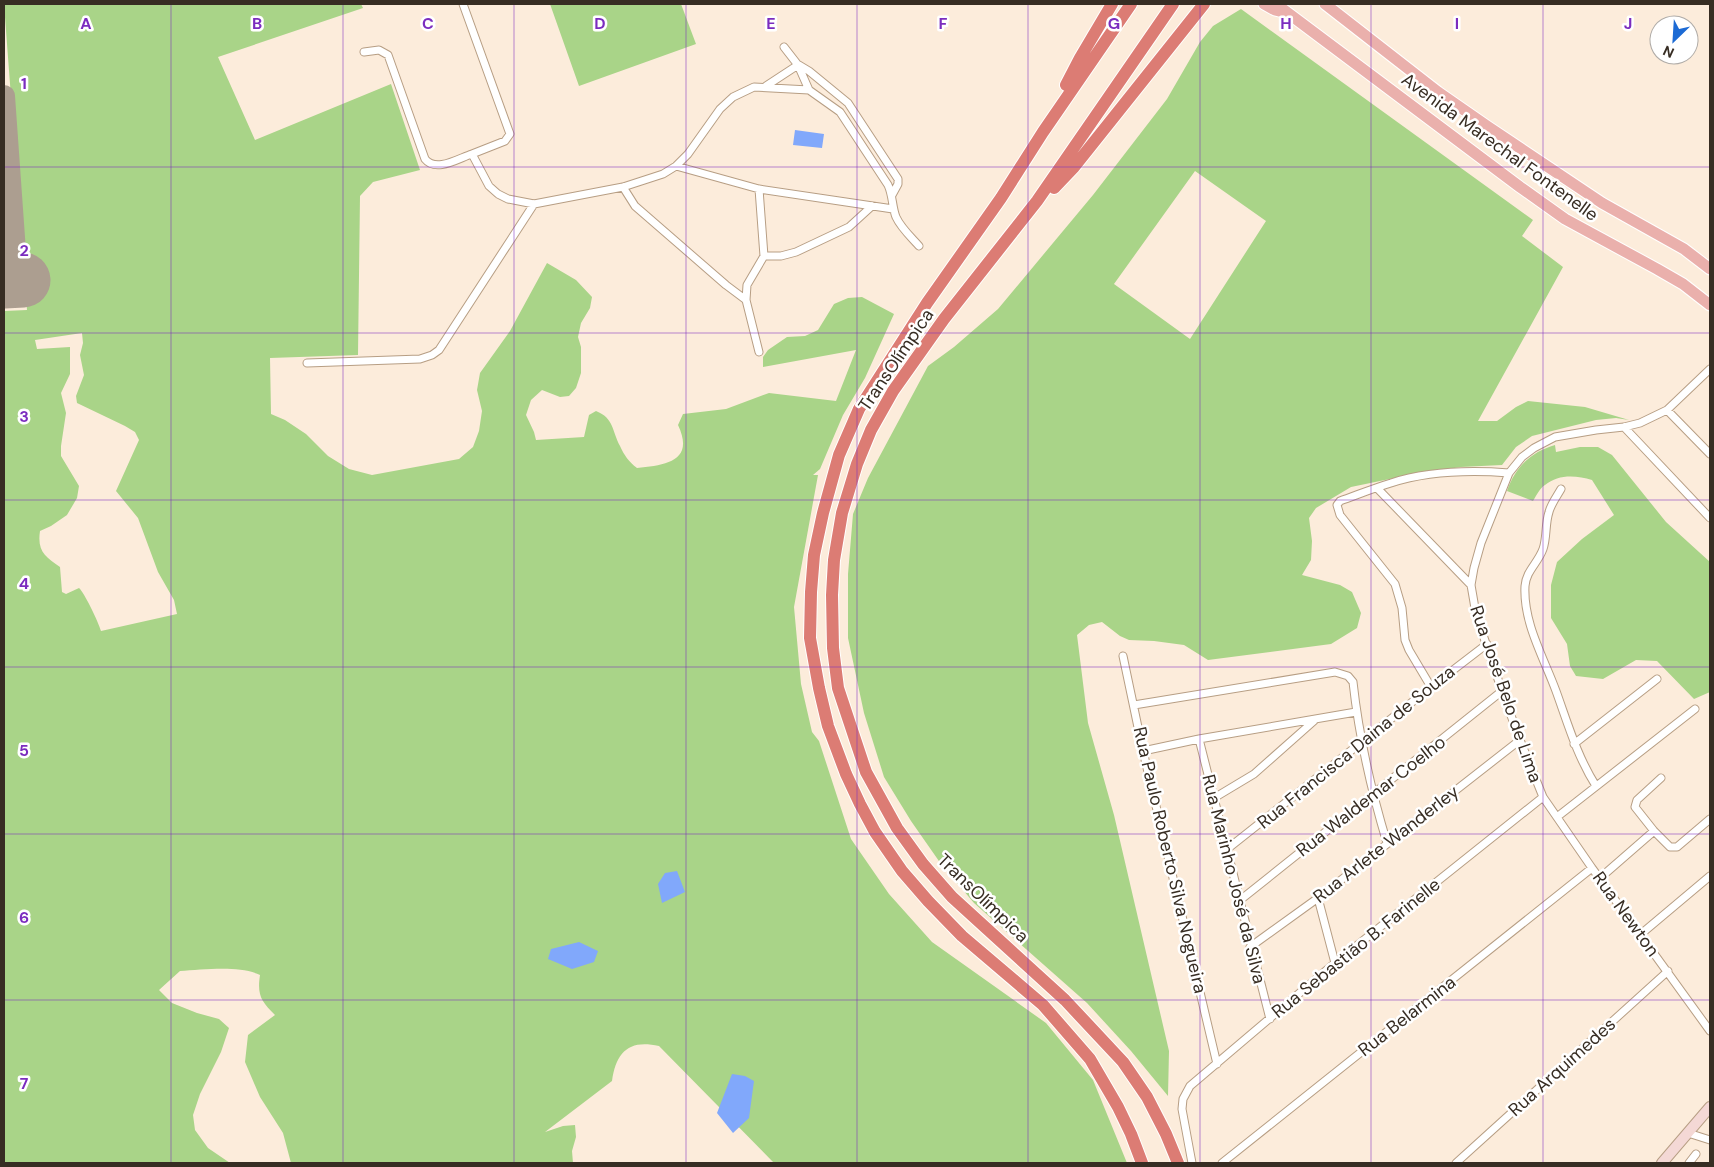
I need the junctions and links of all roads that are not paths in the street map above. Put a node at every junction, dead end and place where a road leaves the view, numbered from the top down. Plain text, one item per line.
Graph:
1 (463, 4) edge
2 (1112, 4) edge
3 (1131, 4) edge
4 (1173, 4) edge
5 (1204, 4) edge
6 (1264, 4) edge
7 (1276, 4) edge
8 (1325, 4) edge
9 (1292, 14) junction
10 (784, 47) dead end
11 (364, 52) dead end
12 (798, 65) junction
13 (766, 86) junction
14 (809, 90) junction
15 (1043, 132) junction
16 (472, 154) junction
17 (676, 166) junction
18 (623, 188) junction
19 (759, 189) junction
20 (892, 195) junction
21 (1037, 201) junction
22 (534, 204) junction
23 (872, 206) junction
24 (894, 209) junction
25 (918, 246) dead end
26 (764, 256) junction
27 (1710, 269) edge
28 (746, 300) junction
29 (1710, 305) edge
30 (759, 352) dead end
31 (307, 362) dead end
32 (1710, 370) edge
33 (1668, 410) junction
34 (1624, 427) junction
35 (1710, 454) edge
36 (1509, 473) junction
37 (1377, 488) junction
38 (1561, 488) dead end
39 (1710, 518) edge
40 (1471, 585) junction
41 (1487, 644) junction
42 (1123, 656) dead end
43 (1656, 679) dead end
44 (1430, 687) junction
45 (1502, 691) junction
46 (1134, 705) junction
47 (1695, 709) dead end
48 (1356, 712) junction
49 (1315, 720) junction
50 (1199, 739) junction
51 (1520, 740) junction
52 (1362, 742) junction
53 (1574, 744) junction
54 (1143, 751) junction
55 (1661, 778) dead end
56 (1596, 786) junction
57 (1373, 794) junction
58 (1543, 797) junction
59 (1214, 798) junction
60 (1557, 817) junction
61 (1710, 818) edge
62 (1654, 831) junction
63 (1387, 843) junction
64 (1226, 850) junction
65 (1592, 868) junction
66 (1710, 876) edge
67 (1600, 878) junction
68 (1318, 898) junction
69 (1239, 901) junction
70 (1641, 934) junction
71 (1250, 947) junction
72 (1335, 963) junction
73 (1668, 971) junction
74 (1270, 1019) junction
75 (1710, 1031) edge
76 (1217, 1064) junction
77 (1710, 1107) edge
78 (1688, 1133) junction
79 (1710, 1140) edge
80 (1696, 1154) dead end
81 (1142, 1163) edge
82 (1178, 1163) edge
83 (1192, 1163) edge
84 (1222, 1163) edge
85 (1456, 1163) edge
86 (1662, 1163) edge
87 (1689, 1163) edge

1 - 16 street
2 - 15 highway
3 - 15 highway, TransOlímpica
4 - 21 highway, TransOlímpica
5 - 21 highway
6 - 9 main road
7 - 9 main road, Avenida Marechal Fontenelle
8 - 27 main road, Avenida Marechal Fontenelle
9 - 29 main road, Avenida Marechal Fontenelle
10 - 12 street
11 - 16 street
12 - 13 street
12 - 14 street
12 - 20 street
13 - 14 street
13 - 17 street
14 - 20 street
15 - 81 highway, TransOlímpica
16 - 22 street
17 - 18 street
17 - 19 street
18 - 22 street
18 - 28 street
19 - 23 street
19 - 26 street
20 - 24 street
21 - 82 highway, TransOlímpica
22 - 31 street
23 - 24 street
23 - 26 street
24 - 25 street
26 - 28 street
28 - 30 street
32 - 33 street, Rua José Belo de Lima
33 - 34 street, Rua José Belo de Lima
33 - 35 street
34 - 36 street, Rua José Belo de Lima
34 - 39 street
36 - 37 street
36 - 40 street, Rua José Belo de Lima
37 - 40 street
37 - 44 street
38 - 53 street
40 - 41 street, Rua José Belo de Lima
41 - 44 street, Rua Francisca Daina de Souza
41 - 45 street, Rua José Belo de Lima
42 - 46 street, Rua Paulo Roberto Silva Nogueira
43 - 53 street
44 - 52 street, Rua Francisca Daina de Souza
45 - 51 street, Rua José Belo de Lima
45 - 57 street, Rua Waldemar Coelho
46 - 48 street
46 - 54 street, Rua Paulo Roberto Silva Nogueira
47 - 56 street
48 - 49 street
48 - 52 street
49 - 50 street
49 - 59 street
50 - 54 street
50 - 59 street, Rua Marinho José da Silva
51 - 58 street, Rua José Belo de Lima
51 - 63 street, Rua Arlete Wanderley
52 - 57 street
52 - 64 street, Rua Francisca Daina de Souza
53 - 56 street
54 - 76 street, Rua Paulo Roberto Silva Nogueira
55 - 62 street
56 - 60 street
57 - 63 street
57 - 69 street, Rua Waldemar Coelho
58 - 60 street, Rua Newton
58 - 72 street, Rua Sebastião B. Farinelle
59 - 64 street, Rua Marinho José da Silva
60 - 65 street, Rua Newton
61 - 62 street
62 - 67 street
63 - 68 street, Rua Arlete Wanderley
64 - 69 street, Rua Marinho José da Silva
65 - 67 street, Rua Newton
65 - 84 street, Rua Belarmina
66 - 70 street
67 - 70 street, Rua Newton
68 - 71 street, Rua Arlete Wanderley
68 - 72 street
69 - 71 street, Rua Marinho José da Silva
70 - 73 street, Rua Newton
71 - 74 street, Rua Marinho José da Silva
72 - 74 street, Rua Sebastião B. Farinelle
73 - 75 street, Rua Newton
73 - 85 street, Rua Arquimedes
74 - 76 street, Rua Sebastião B. Farinelle
76 - 83 street, Rua Sebastião B. Farinelle
77 - 78 street
78 - 79 street
78 - 86 street
80 - 87 street

